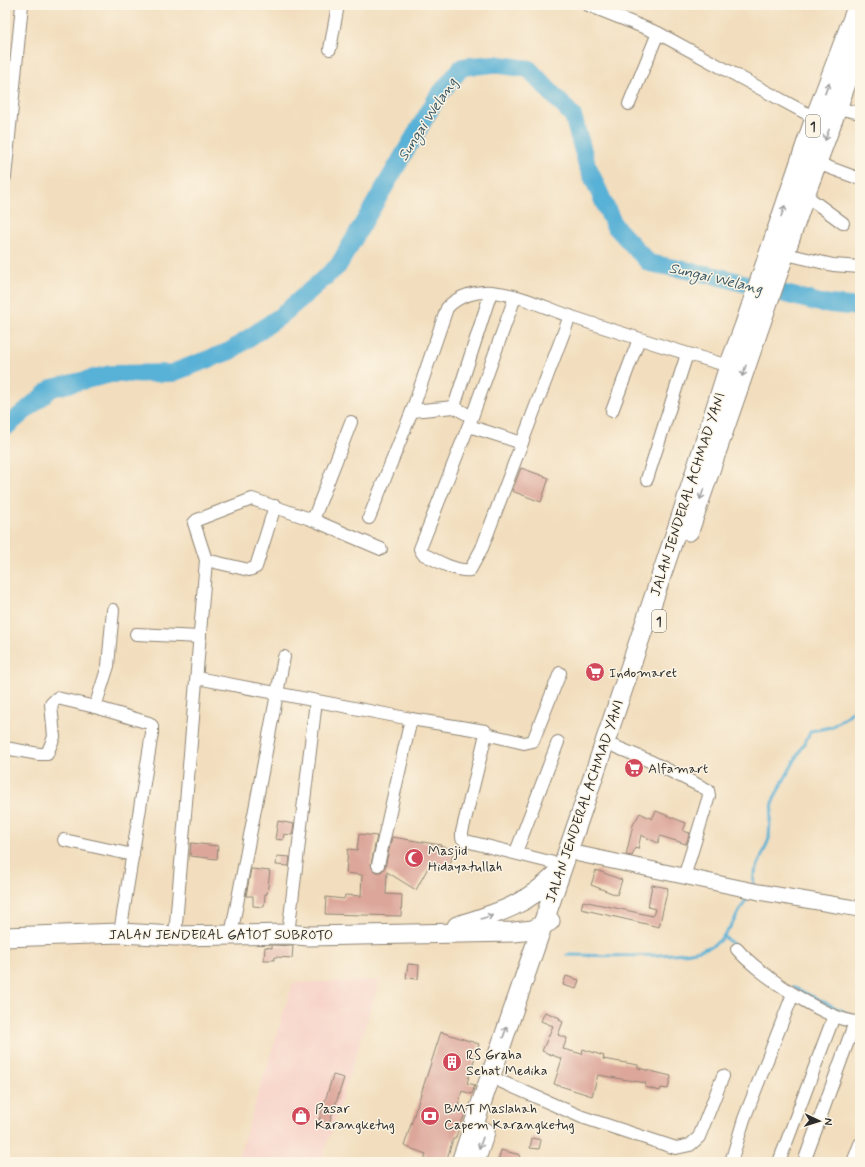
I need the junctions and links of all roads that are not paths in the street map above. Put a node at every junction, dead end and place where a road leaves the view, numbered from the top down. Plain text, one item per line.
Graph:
1 (22, 5) edge
2 (338, 5) edge
3 (588, 5) edge
4 (858, 5) edge
5 (658, 33) junction
6 (860, 46) edge
7 (330, 49) dead end
8 (628, 104) dead end
9 (837, 108) junction
10 (860, 113) edge
11 (816, 118) junction
12 (817, 163) junction
13 (5, 178) edge
14 (860, 179) edge
15 (805, 195) junction
16 (843, 223) dead end
17 (780, 253) junction
18 (860, 267) edge
19 (491, 292) junction
20 (515, 297) junction
21 (570, 316) junction
22 (751, 330) junction
23 (639, 339) junction
24 (687, 354) junction
25 (729, 366) junction
26 (454, 407) junction
27 (412, 411) junction
28 (612, 411) dead end
29 (470, 421) junction
30 (350, 422) dead end
31 (522, 443) junction
32 (647, 479) dead end
33 (275, 506) junction
34 (369, 518) dead end
35 (313, 520) junction
36 (381, 549) dead end
37 (206, 560) junction
38 (112, 610) dead end
39 (136, 634) dead end
40 (200, 637) junction
41 (284, 657) dead end
42 (560, 673) dead end
43 (197, 678) junction
44 (277, 693) junction
45 (316, 701) junction
46 (96, 707) junction
47 (412, 719) junction
48 (486, 734) junction
49 (558, 742) dead end
50 (616, 747) junction
51 (5, 748) edge
52 (64, 840) dead end
53 (516, 852) junction
54 (579, 854) junction
55 (133, 855) junction
56 (378, 865) dead end
57 (561, 869) junction
58 (684, 878) junction
59 (561, 908) junction
60 (860, 908) edge
61 (542, 927) junction
62 (120, 933) junction
63 (436, 933) junction
64 (288, 934) junction
65 (231, 935) junction
66 (175, 936) junction
67 (5, 937) edge
68 (737, 949) dead end
69 (793, 994) junction
70 (834, 1016) junction
71 (857, 1022) edge
72 (723, 1076) dead end
73 (502, 1082) junction
74 (860, 1144) edge
75 (461, 1162) edge
76 (475, 1162) edge
77 (731, 1162) edge
78 (779, 1162) edge
79 (804, 1162) edge
80 (853, 1162) edge

1 - 13 street
2 - 7 street
3 - 5 street
11 -> 4 highway, 1
5 - 8 street
5 - 11 street
6 - 9 highway, 1
9 - 10 street
9 -> 12 highway, 1
17 -> 11 highway, 1
12 - 14 street
12 - 15 highway, 1
15 - 16 street
15 - 17 highway, 1
17 - 18 street
17 - 22 highway, 1
19 - 20 street
19 - 26 street
19 - 27 street
20 - 21 street
20 - 29 street
21 - 23 street
21 - 31 street
22 - 25 highway, JALAN JENDERAL ACHMAD YANI / 1
22 -> 50 highway, JALAN JENDERAL ACHMAD YANI / 1
23 - 24 street
23 - 28 street
24 - 25 street
24 - 32 street
25 - 57 highway, JALAN JENDERAL ACHMAD YANI / 1
26 - 27 street
26 - 29 street
27 - 34 street
29 - 31 street
29 - 31 street
30 - 35 street
33 - 35 street
33 - 37 street
33 - 37 street
35 - 36 street
37 - 40 street
38 - 46 street
39 - 40 street
40 - 43 street
41 - 44 street
42 - 48 street
43 - 44 street
43 - 66 street
44 - 45 street
44 - 65 street
45 - 47 street
45 - 64 street
46 - 51 street
46 - 55 street
47 - 48 street
47 - 56 street
48 - 53 street
49 - 53 street
50 - 54 highway, JALAN JENDERAL ACHMAD YANI / 1
50 - 58 street
52 - 55 street
53 - 57 street
54 - 58 street
54 - 59 highway, JALAN JENDERAL ACHMAD YANI / 1
55 - 62 street
57 - 61 highway, JALAN JENDERAL ACHMAD YANI / 1
63 -> 57 highway, JALAN JENDERAL GATOT SUBROTO
58 - 60 street
59 - 61 highway
59 - 73 highway, JALAN JENDERAL ACHMAD YANI / 1
61 - 63 highway, JALAN JENDERAL GATOT SUBROTO
75 -> 61 highway, JALAN JENDERAL ACHMAD YANI / 1
62 - 66 highway, JALAN JENDERAL GATOT SUBROTO
62 - 67 highway, JALAN JENDERAL GATOT SUBROTO
63 - 64 highway, JALAN JENDERAL GATOT SUBROTO
64 - 65 highway, JALAN JENDERAL GATOT SUBROTO
65 - 66 highway, JALAN JENDERAL GATOT SUBROTO
68 - 69 street
69 - 70 street
69 - 77 street
70 - 71 street
70 - 78 street
71 - 79 street
72 - 73 street
73 -> 76 highway, JALAN JENDERAL ACHMAD YANI / 1
74 - 80 street

